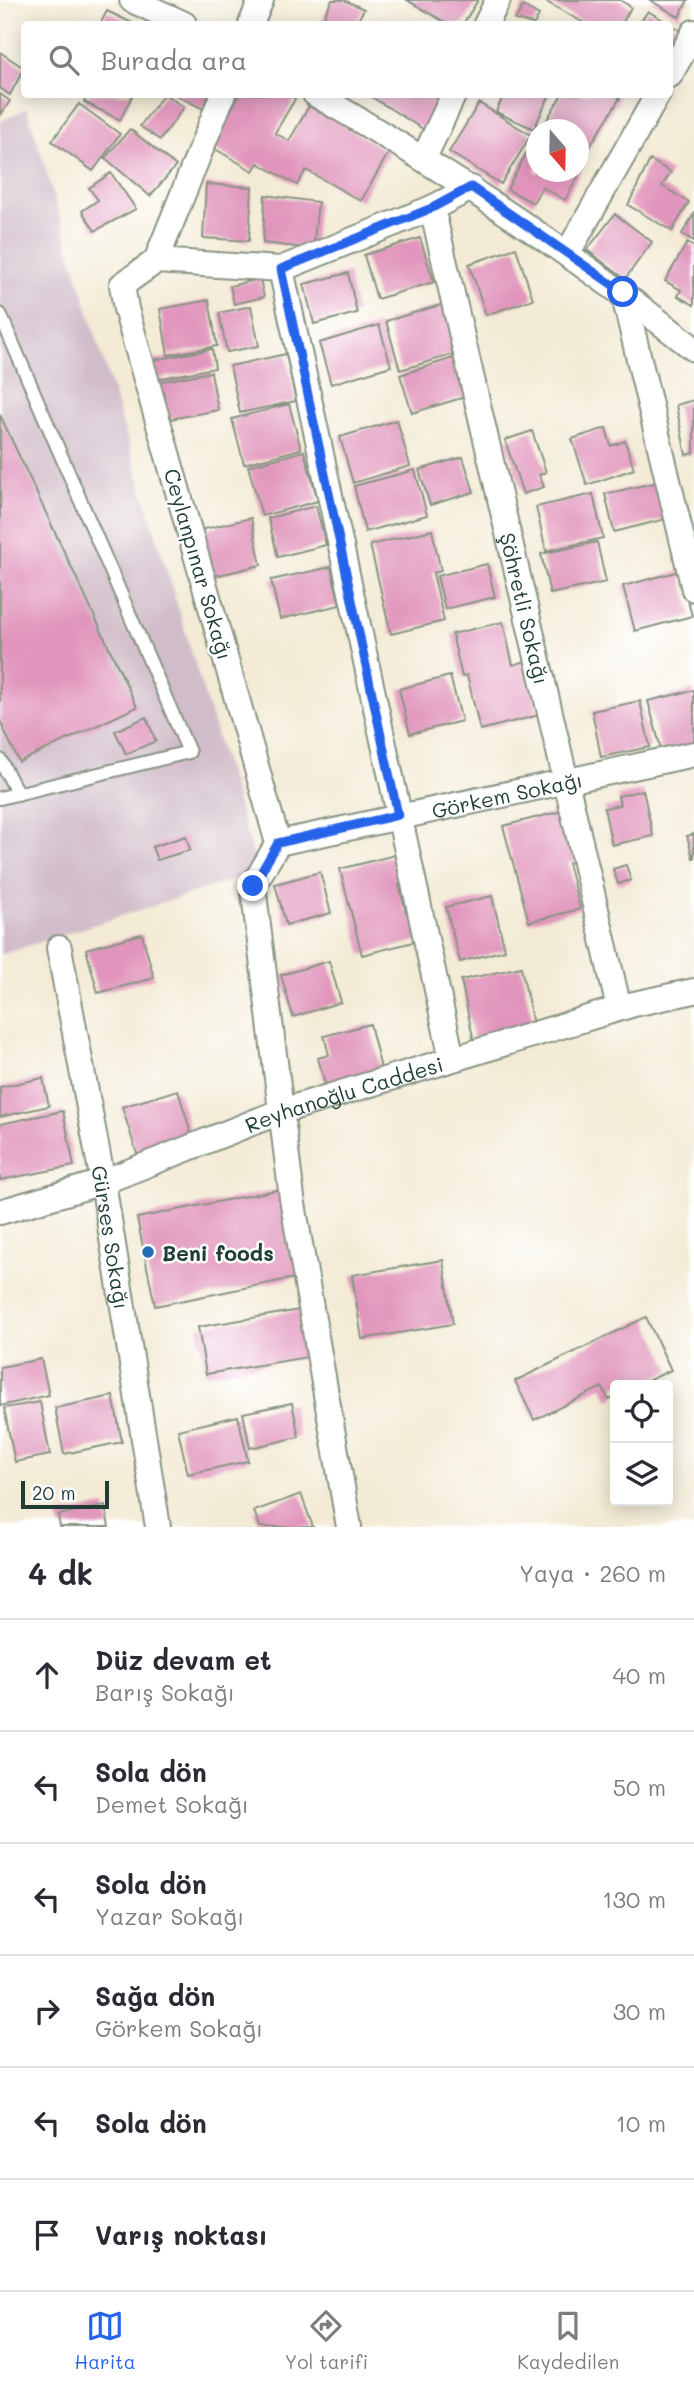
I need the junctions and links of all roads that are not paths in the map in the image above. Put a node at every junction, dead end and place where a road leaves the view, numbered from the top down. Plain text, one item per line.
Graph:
1 (132, 0) edge
2 (261, 0) edge
3 (498, 0) edge
4 (178, 21) edge
5 (252, 21) edge
6 (488, 21) edge
7 (694, 32) edge
8 (673, 70) edge
9 (221, 98) edge
10 (322, 98) edge
11 (452, 98) edge
12 (656, 98) edge
13 (424, 158) junction
14 (471, 187) junction
15 (432, 208) junction
16 (567, 254) junction
17 (156, 261) junction
18 (281, 269) junction
19 (623, 292) junction
20 (0, 314) edge
21 (694, 349) edge
22 (694, 589) edge
23 (694, 754) edge
24 (0, 760) edge
25 (565, 780) junction
26 (18, 794) junction
27 (0, 798) edge
28 (398, 815) junction
29 (278, 843) junction
30 (59, 948) dead end
31 (694, 991) edge
32 (619, 1008) junction
33 (452, 1059) junction
34 (282, 1111) junction
35 (103, 1182) junction
36 (0, 1212) edge
37 (158, 1527) edge
38 (349, 1527) edge

1 - 4 street
2 - 5 street
3 - 6 street
7 - 8 street
9 - 17 street
10 - 13 street
11 - 13 street
12 - 16 street
13 - 14 street
14 - 15 street
14 - 16 street
15 - 18 street
15 - 25 street, Şöhretli Sokağı
16 - 19 street
17 - 18 street
17 - 29 street, Ceylanpınar Sokağı
18 - 28 street
19 - 21 street
19 - 22 street
20 - 26 lane
23 - 25 street, Görkem Sokağı
24 - 26 lane
25 - 28 street, Görkem Sokağı
25 - 32 street, Şöhretli Sokağı
26 - 27 lane
28 - 29 street, Görkem Sokağı
28 - 33 street
29 - 34 street
30 - 35 street, Gürses Sokağı
31 - 32 street, Reyhanoğlu Caddesi
32 - 33 street, Reyhanoğlu Caddesi
33 - 34 street, Reyhanoğlu Caddesi
34 - 35 street, Reyhanoğlu Caddesi
34 - 38 street
35 - 36 street, Reyhanoğlu Caddesi
35 - 37 street, Gürses Sokağı

